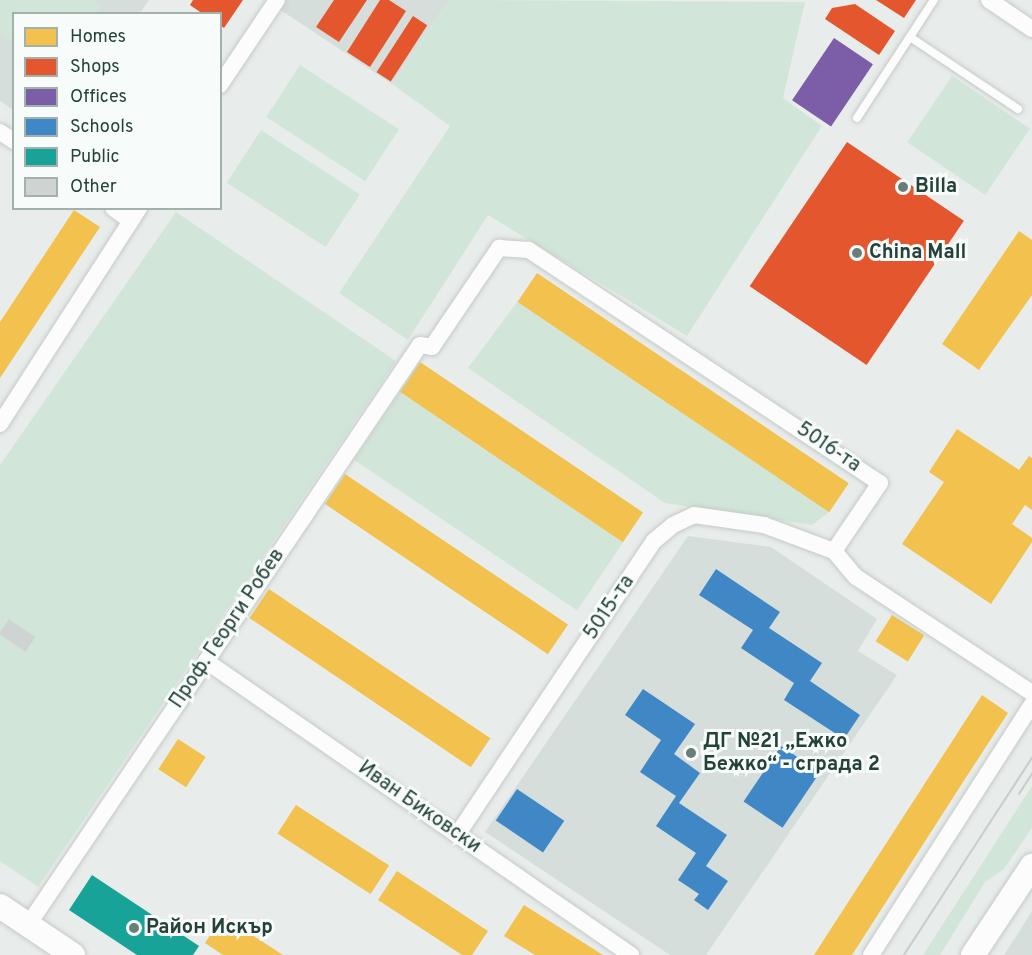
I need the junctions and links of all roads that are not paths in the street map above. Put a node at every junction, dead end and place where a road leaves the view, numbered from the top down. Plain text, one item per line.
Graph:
1 (277, 0) edge
2 (934, 0) edge
3 (989, 0) edge
4 (1032, 29) edge
5 (910, 37) junction
6 (222, 82) edge
7 (1018, 109) dead end
8 (857, 118) dead end
9 (119, 210) edge
10 (135, 215) edge
11 (499, 248) joint
12 (0, 424) edge
13 (834, 551) junction
14 (206, 661) junction
15 (1032, 693) edge
16 (1032, 704) edge
17 (457, 835) junction
18 (1032, 866) edge
19 (0, 906) edge
20 (28, 925) junction
21 (73, 955) edge
22 (631, 955) edge
23 (871, 955) edge
24 (973, 955) edge

1 - 6 street
2 - 5 lane
3 - 4 street
5 - 7 lane
5 - 8 lane
9 - 10 street
10 - 12 street
11 - 13 street, 5016-та
11 - 14 street, Проф. Георги Робев
13 - 15 street
13 - 17 street, 5015-та
14 - 17 street, Иван Биковски
14 - 20 street, Проф. Георги Робев
16 - 23 street
17 - 22 street, Иван Биковски
18 - 24 main road
19 - 20 main road
20 - 21 main road

